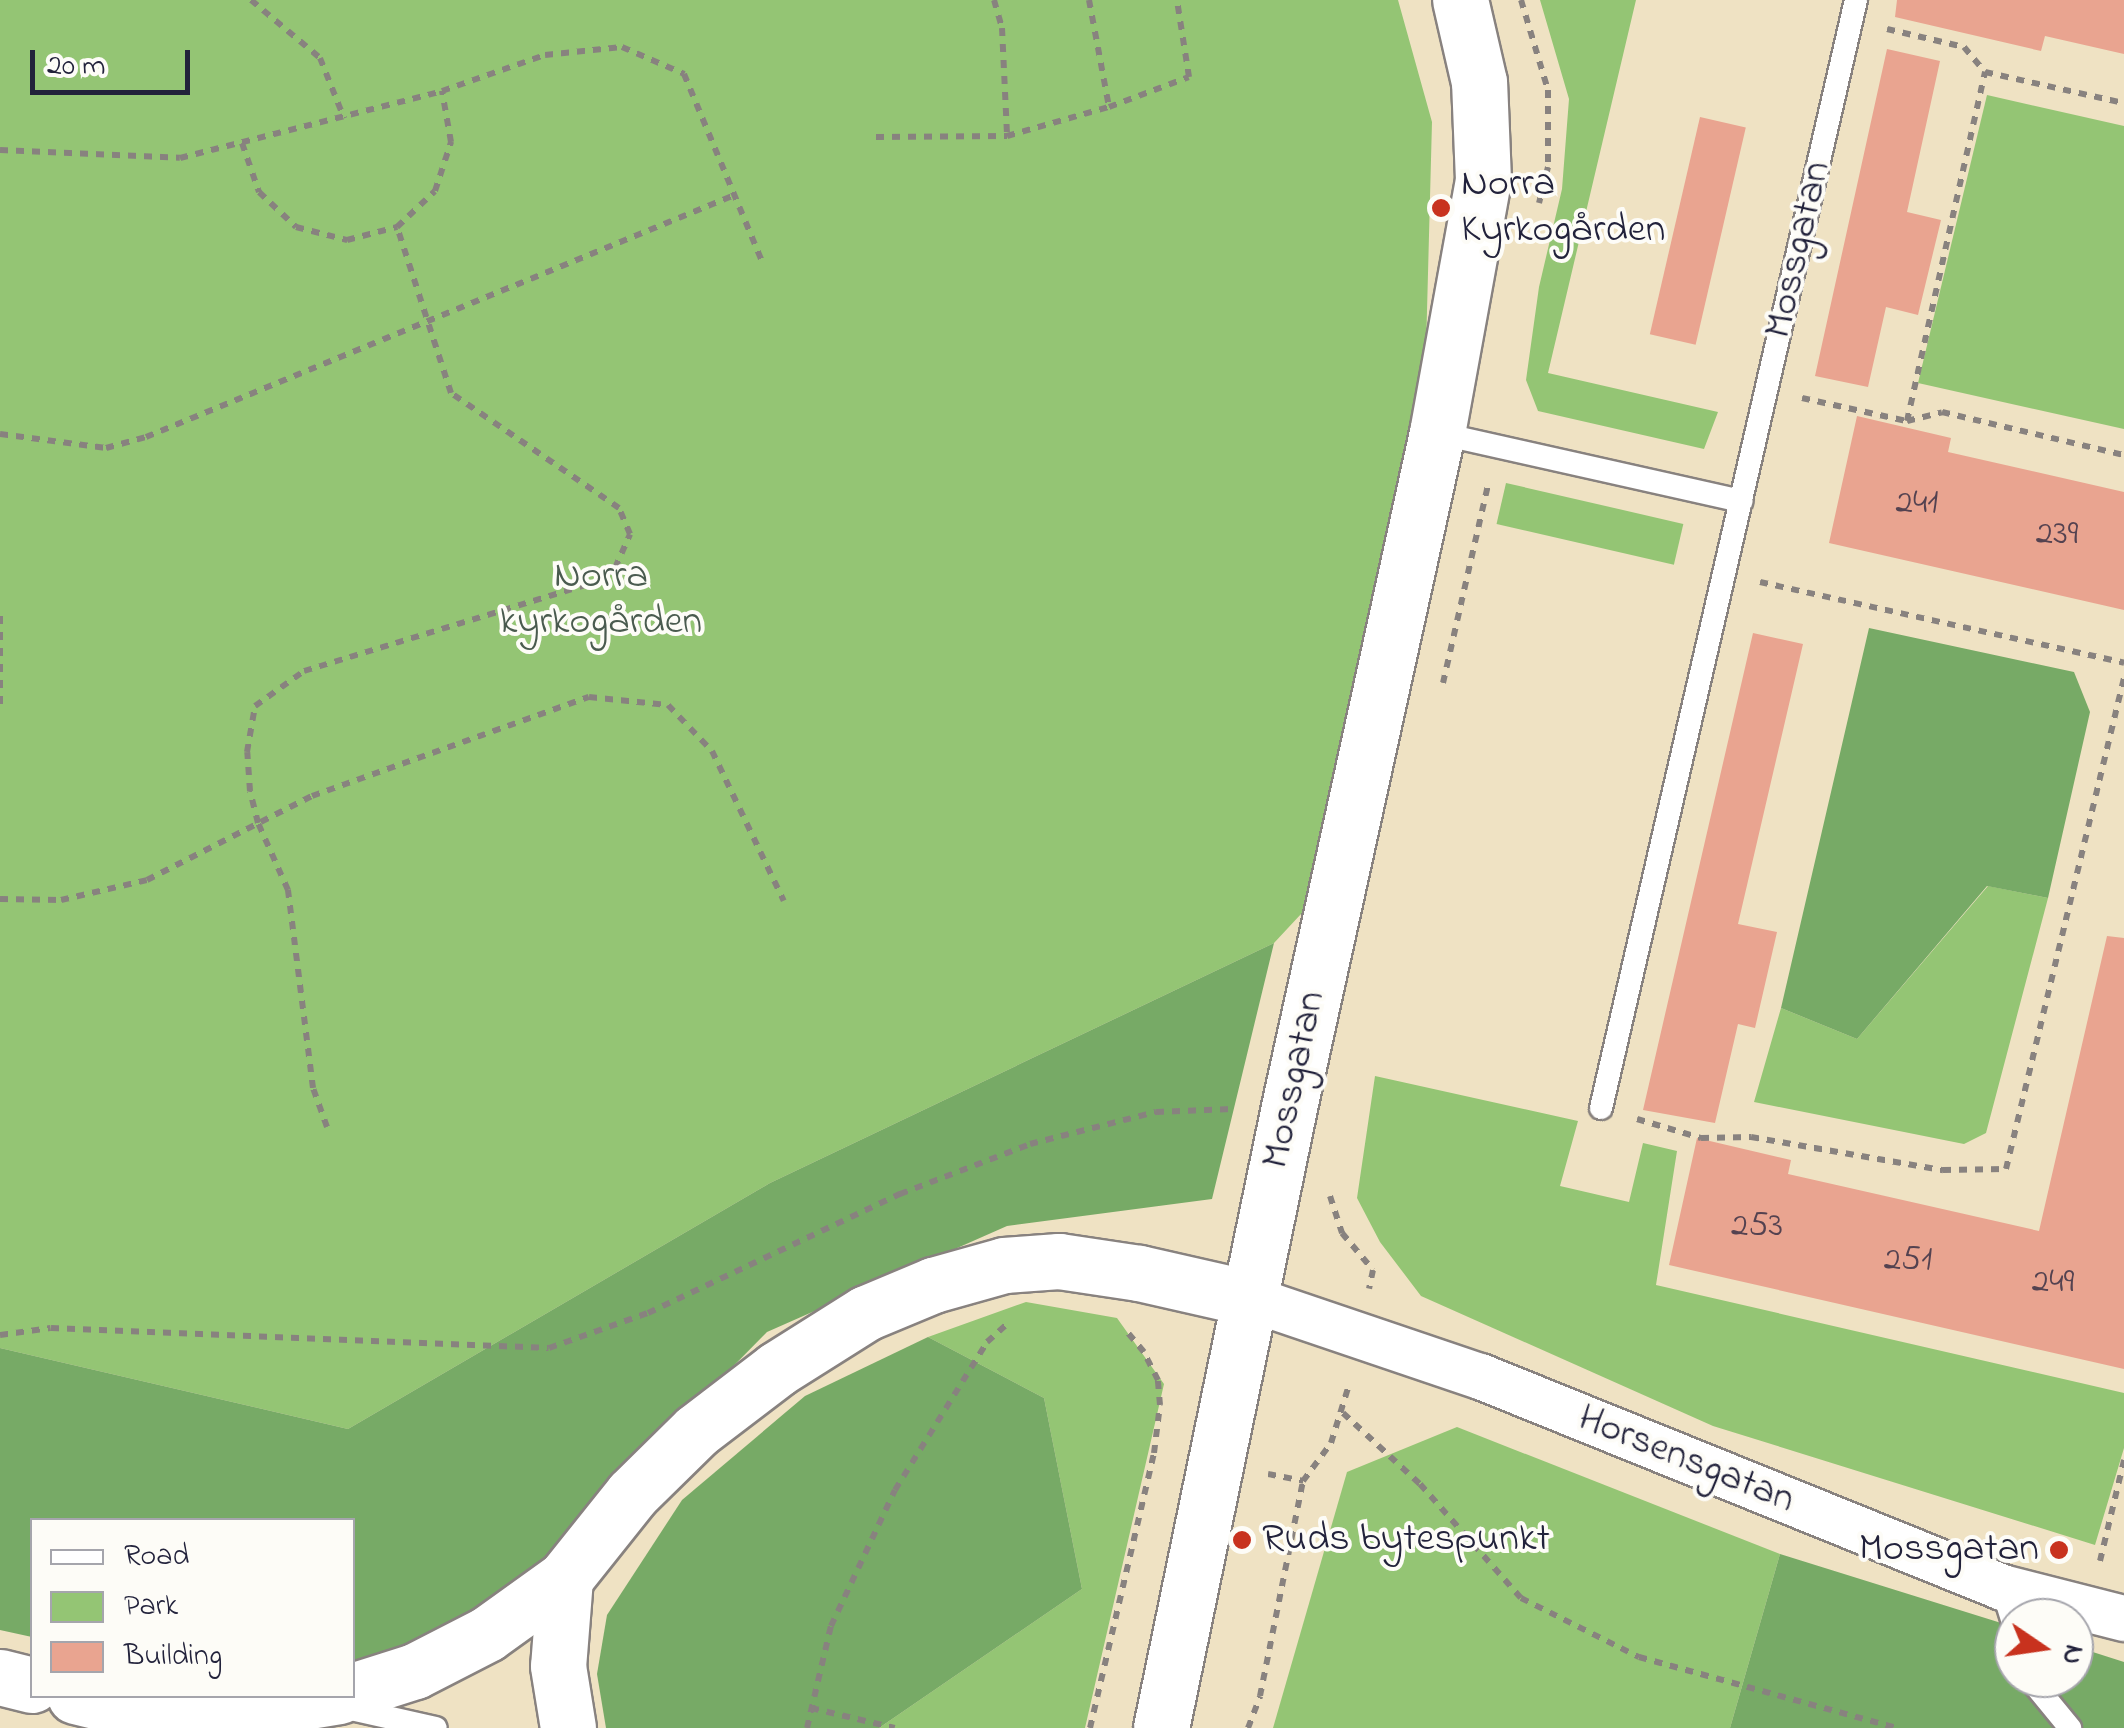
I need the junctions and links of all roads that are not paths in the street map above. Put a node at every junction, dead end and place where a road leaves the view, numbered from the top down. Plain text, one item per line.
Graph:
1 (1460, 0) edge
2 (1853, 10) edge
3 (1437, 433) junction
4 (1742, 501) junction
5 (1601, 1108) road end
6 (1249, 1298) junction
7 (565, 1578) junction
8 (1994, 1600) edge
9 (0, 1677) edge
10 (30, 1684) edge
11 (355, 1690) edge
12 (85, 1698) edge
13 (326, 1698) edge
14 (343, 1698) edge
15 (2045, 1698) edge
16 (129, 1708) junction
17 (202, 1728) edge
18 (436, 1728) edge
19 (568, 1728) edge
20 (1161, 1728) edge
21 (2070, 1728) edge

1 - 3 street, Mossgatan
2 - 4 lane, Mossgatan
3 - 4 lane
3 - 6 street, Mossgatan
4 - 5 lane, Mossgatan
6 - 7 street
6 - 8 street, Horsensgatan
6 - 20 street, Mossgatan
7 - 11 street
7 - 19 street
9 - 10 street
12 - 16 street
13 - 16 street
14 - 18 lane
15 - 21 lane
16 - 17 street

